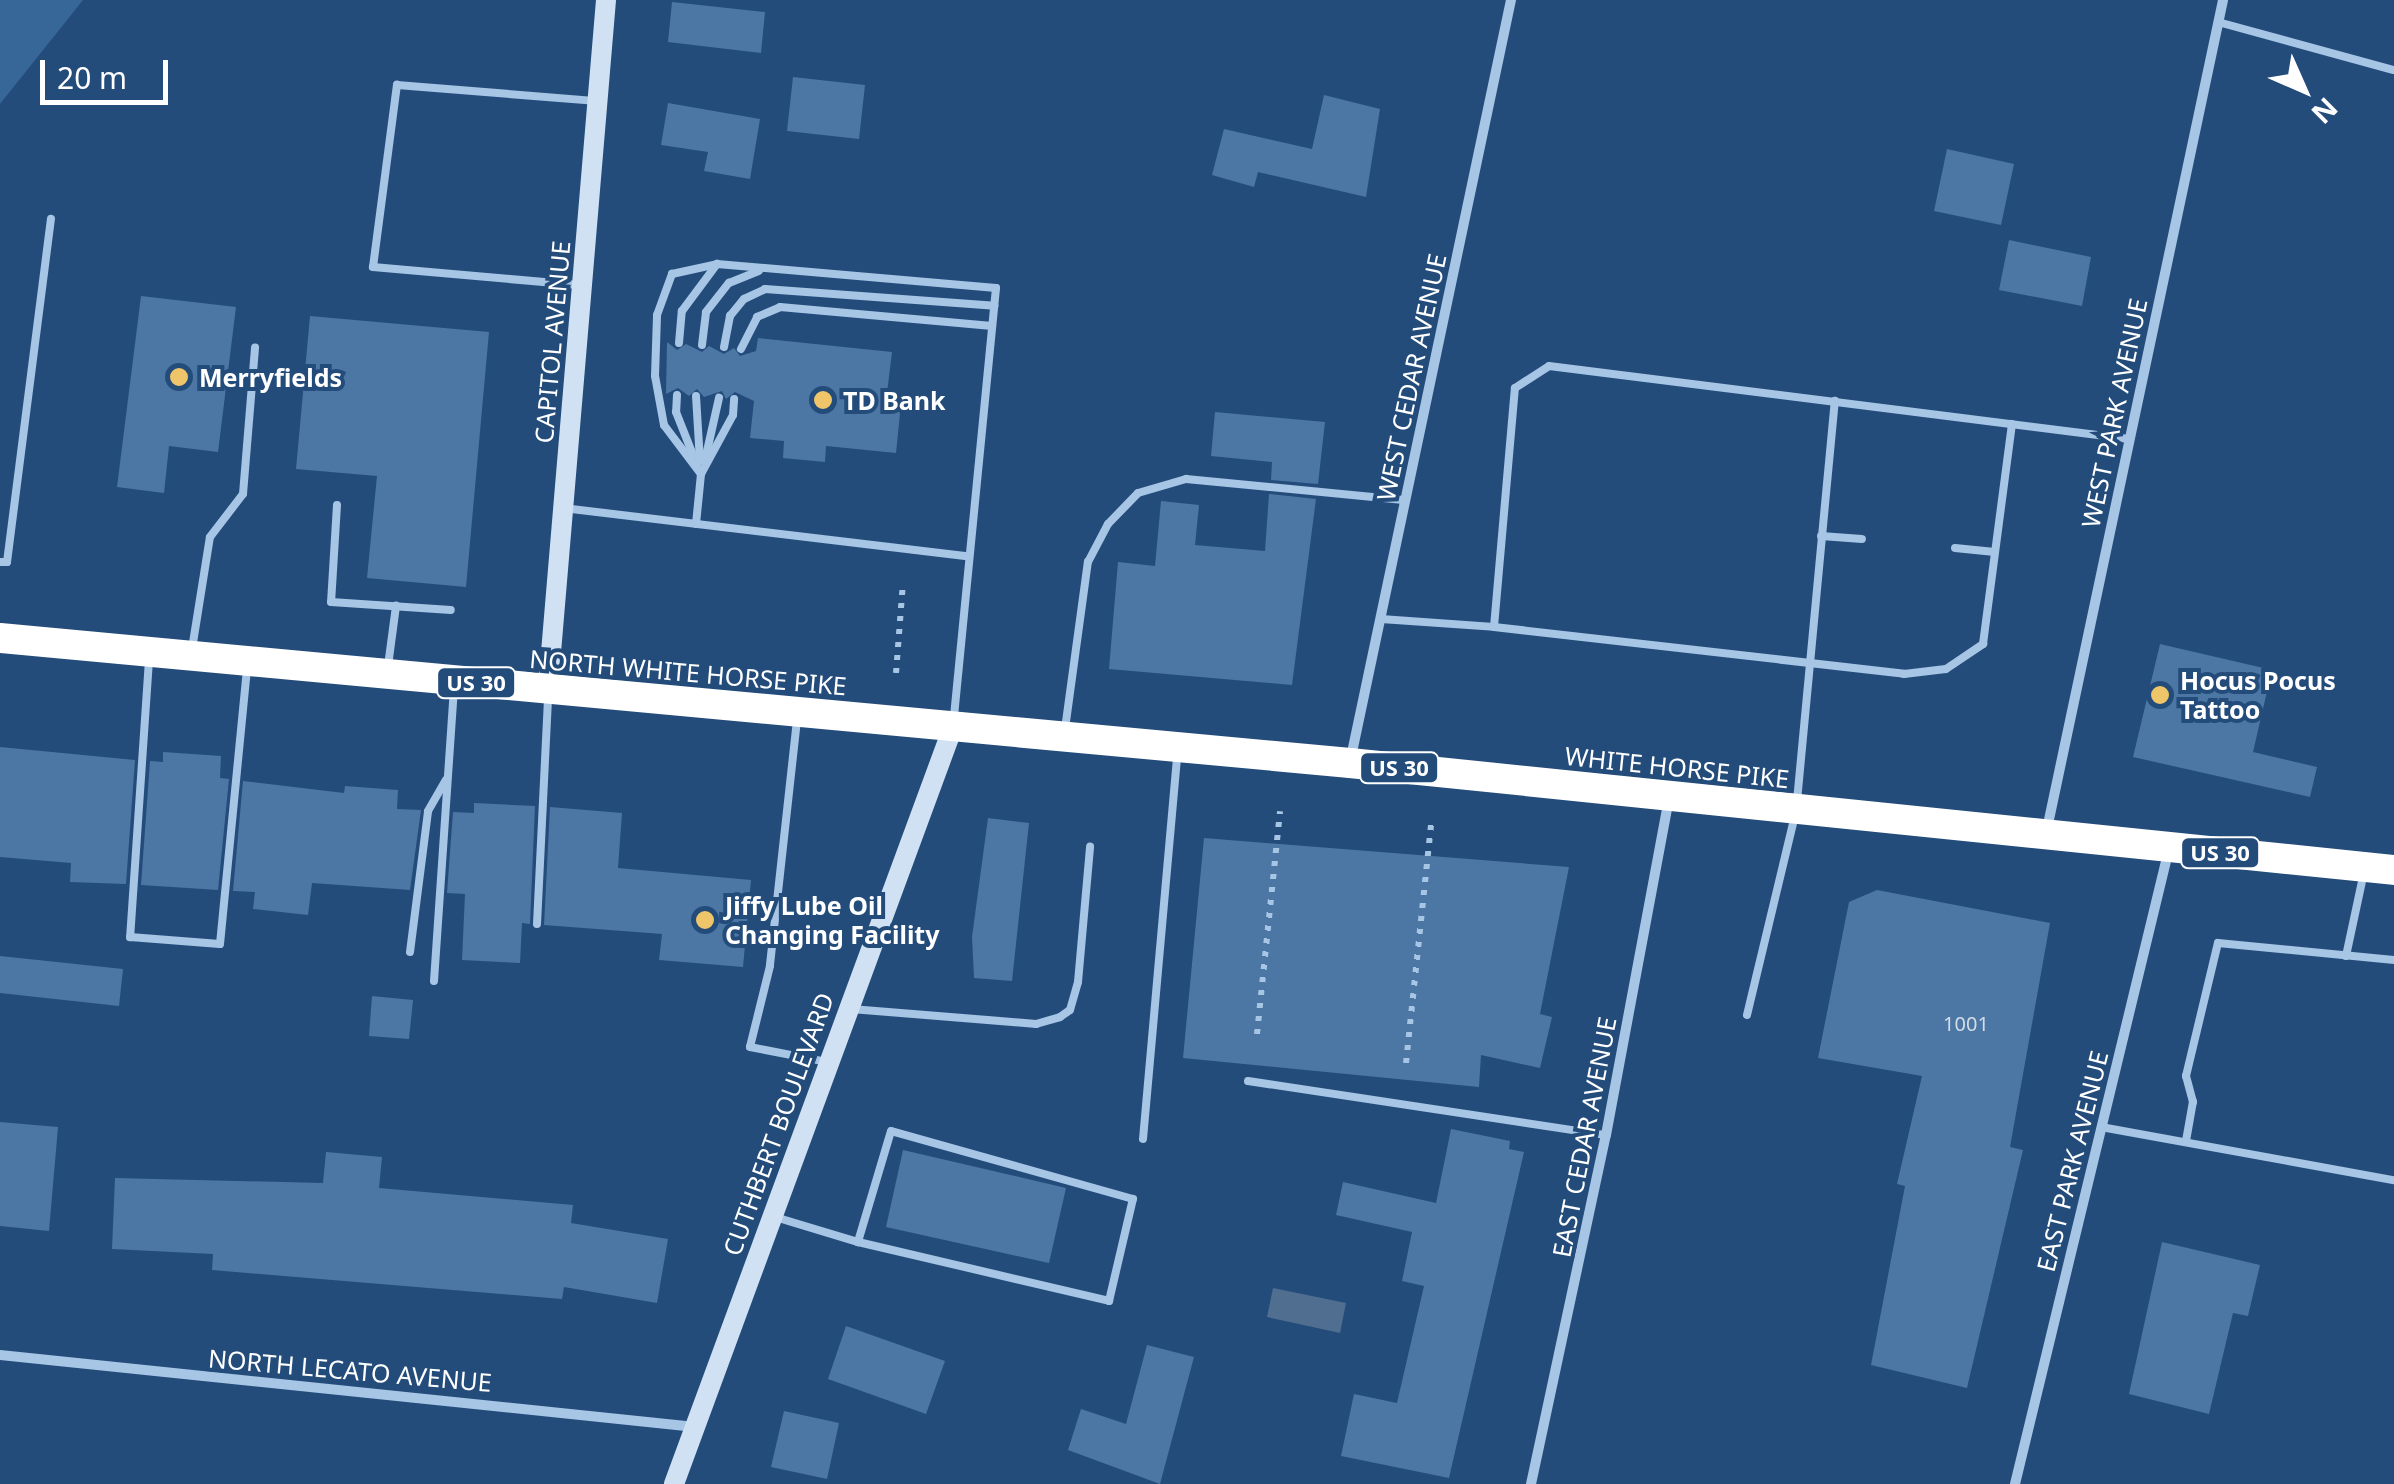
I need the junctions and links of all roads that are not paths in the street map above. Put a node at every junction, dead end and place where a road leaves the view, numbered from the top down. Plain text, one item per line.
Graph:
1 (606, 0) edge
2 (1511, 0) edge
3 (2223, 0) edge
4 (2218, 22) junction
5 (2394, 70) edge
6 (598, 102) junction
7 (51, 219) dead end
8 (717, 264) junction
9 (763, 270) junction
10 (582, 286) junction
11 (994, 306) junction
12 (992, 326) junction
13 (679, 343) dead end
14 (702, 346) dead end
15 (255, 347) dead end
16 (724, 348) dead end
17 (740, 349) dead end
18 (677, 394) dead end
19 (696, 396) dead end
20 (718, 398) dead end
21 (734, 400) dead end
22 (1835, 401) junction
23 (2012, 424) junction
24 (2129, 439) junction
25 (701, 474) junction
26 (1406, 500) junction
27 (336, 505) dead end
28 (563, 508) junction
29 (696, 524) junction
30 (1822, 536) junction
31 (1862, 539) dead end
32 (1956, 548) dead end
33 (1995, 552) junction
34 (967, 556) junction
35 (0, 562) edge
36 (396, 606) junction
37 (451, 610) dead end
38 (1381, 619) junction
39 (1494, 627) junction
40 (0, 638) edge
41 (150, 654) junction
42 (190, 657) junction
43 (247, 662) junction
44 (1809, 663) junction
45 (387, 676) junction
46 (454, 682) junction
47 (548, 688) junction
48 (798, 712) junction
49 (953, 727) junction
50 (1065, 736) junction
51 (1178, 747) junction
52 (1350, 763) junction
53 (448, 776) junction
54 (1669, 796) junction
55 (1796, 810) junction
56 (2046, 835) junction
57 (1090, 847) dead end
58 (2169, 848) junction
59 (2379, 868) edge
60 (537, 924) dead end
61 (410, 952) dead end
62 (2346, 956) junction
63 (2394, 960) edge
64 (434, 981) dead end
65 (847, 1008) junction
66 (1747, 1014) dead end
67 (827, 1062) junction
68 (1248, 1081) dead end
69 (2101, 1127) junction
70 (1606, 1135) junction
71 (1143, 1139) dead end
72 (2186, 1140) junction
73 (2394, 1180) edge
74 (771, 1216) junction
75 (858, 1242) junction
76 (0, 1355) edge
77 (695, 1427) junction
78 (674, 1484) edge
79 (1531, 1484) edge
80 (2015, 1484) edge

1 - 6 main road, CAPITOL AVENUE
2 - 26 street, WEST CEDAR AVENUE
3 - 4 street, WEST PARK AVENUE
4 - 5 lane
4 - 24 street, WEST PARK AVENUE
6 - 10 main road, CAPITOL AVENUE
6 - 10 lane
7 - 35 lane
8 - 9 lane
8 - 13 lane
8 - 25 lane
9 - 11 lane
9 - 14 lane
10 - 28 main road, CAPITOL AVENUE
11 - 12 lane
11 - 16 lane
12 - 17 lane
12 - 34 lane
15 - 42 lane
18 - 25 lane
19 - 25 lane
20 - 25 lane
21 - 25 lane
22 - 23 lane
22 - 30 lane
22 - 39 lane
23 - 24 lane
23 - 33 lane
24 - 56 street, WEST PARK AVENUE
25 - 29 lane
26 - 38 street, WEST CEDAR AVENUE
26 - 50 lane
27 - 36 lane
28 - 29 lane
28 - 47 main road, CAPITOL AVENUE
29 - 34 lane
30 - 31 lane
30 - 44 lane
32 - 33 lane
33 - 44 lane
34 - 49 lane
36 - 37 lane
36 - 45 lane
38 - 39 lane
38 - 52 street, WEST CEDAR AVENUE
39 - 44 lane
40 - 41 highway, NORTH WHITE HORSE PIKE / US 30
41 - 42 highway, NORTH WHITE HORSE PIKE / US 30
41 - 43 lane
42 - 43 highway, NORTH WHITE HORSE PIKE / US 30
43 - 45 highway, NORTH WHITE HORSE PIKE / US 30
44 - 55 lane
45 - 46 highway, NORTH WHITE HORSE PIKE / US 30
46 - 47 highway, NORTH WHITE HORSE PIKE / US 30
46 - 53 lane
47 - 48 highway, NORTH WHITE HORSE PIKE / US 30
47 - 60 lane
48 - 49 highway, NORTH WHITE HORSE PIKE / US 30
48 - 67 lane
49 - 50 highway, WHITE HORSE PIKE / US 30
49 - 65 main road, CUTHBERT BOULEVARD
50 - 51 highway, WHITE HORSE PIKE / US 30
51 - 52 highway, WHITE HORSE PIKE / US 30
51 - 71 lane
52 - 54 highway, WHITE HORSE PIKE / US 30
53 - 61 lane
53 - 64 lane
54 - 55 highway, WHITE HORSE PIKE / US 30
54 - 70 street, EAST CEDAR AVENUE
55 - 56 highway, WHITE HORSE PIKE / US 30
55 - 66 lane
56 - 58 highway, WHITE HORSE PIKE / US 30
57 - 65 lane
58 - 59 highway, WHITE HORSE PIKE / US 30
58 - 69 street, EAST PARK AVENUE
59 - 62 lane
62 - 63 lane
62 - 72 lane
65 - 67 main road, CUTHBERT BOULEVARD
67 - 74 main road, CUTHBERT BOULEVARD
68 - 70 lane
69 - 72 lane
69 - 80 street, EAST PARK AVENUE
70 - 79 street, EAST CEDAR AVENUE
72 - 73 lane
74 - 75 lane
74 - 77 main road, CUTHBERT BOULEVARD
75 - 75 lane
76 - 77 street, NORTH LECATO AVENUE
77 - 78 main road, CUTHBERT BOULEVARD

